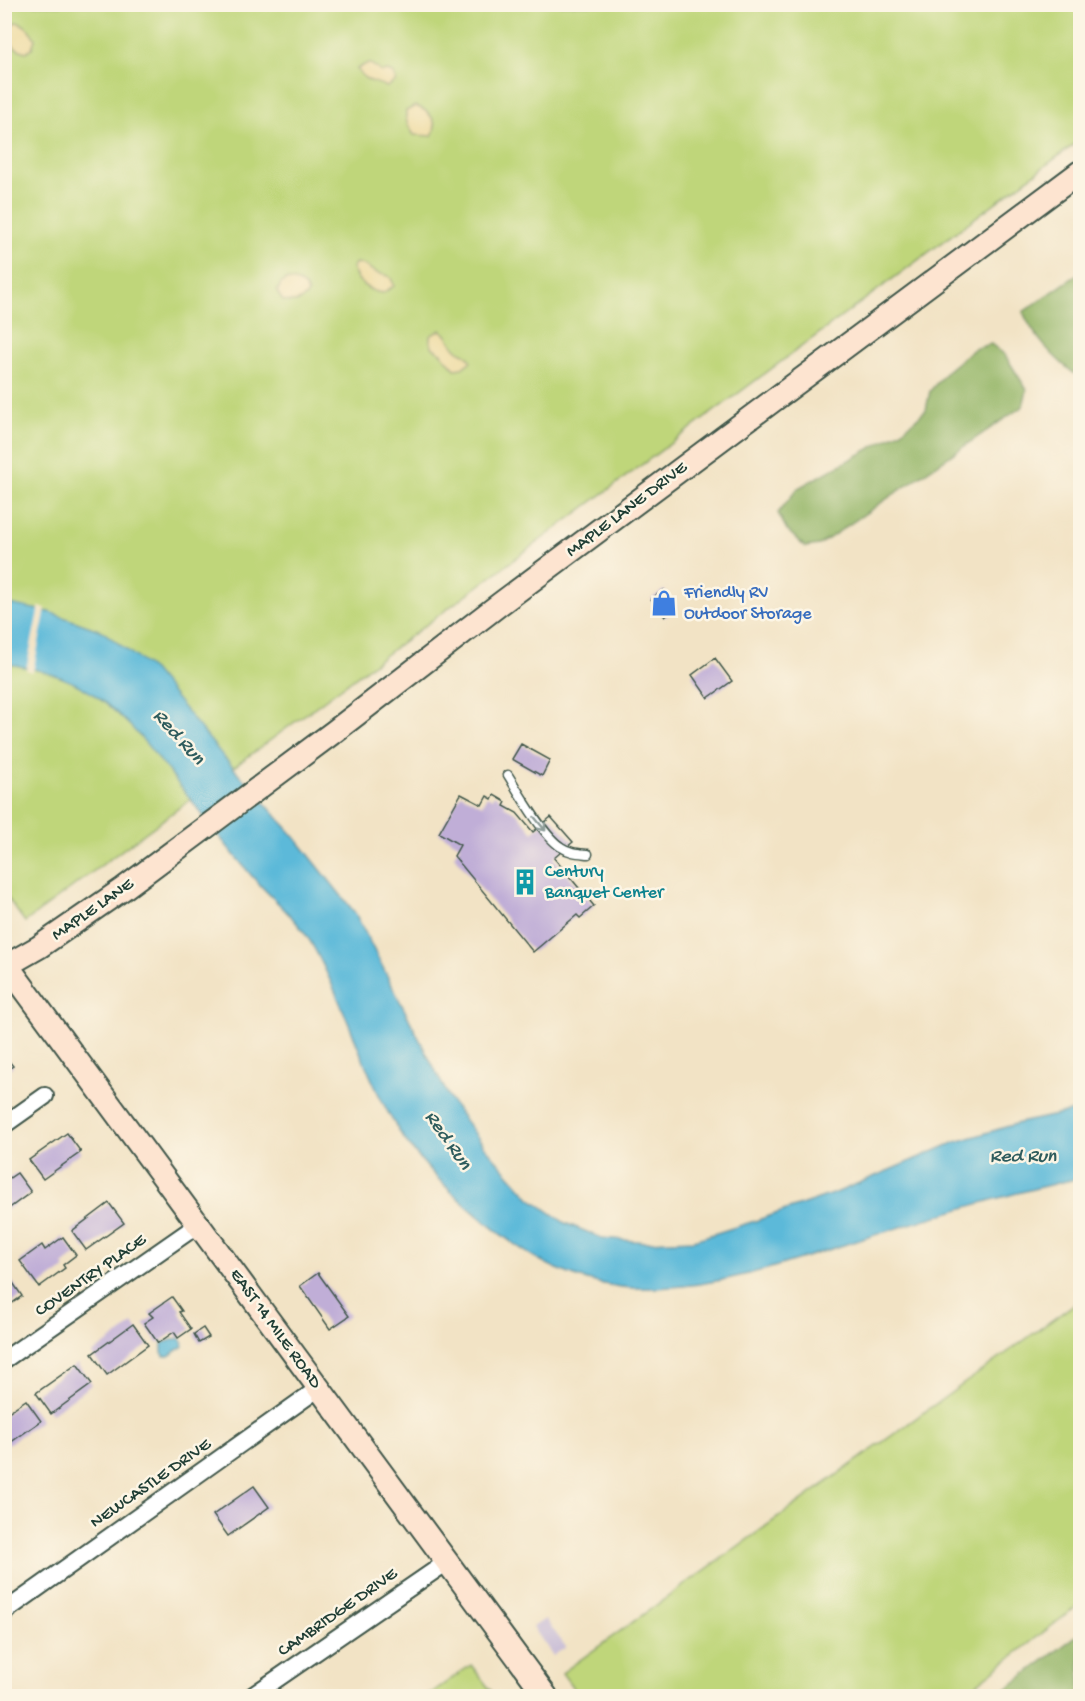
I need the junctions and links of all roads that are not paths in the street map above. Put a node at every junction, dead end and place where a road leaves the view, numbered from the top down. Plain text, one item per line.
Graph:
1 (1080, 172) edge
2 (508, 775) dead end
3 (175, 850) joint
4 (588, 854) dead end
5 (6, 965) edge
6 (45, 1096) dead end
7 (4, 1125) edge
8 (199, 1224) junction
9 (4, 1360) edge
10 (319, 1388) junction
11 (447, 1562) junction
12 (4, 1612) edge
13 (252, 1696) edge
14 (546, 1696) edge

1 - 3 street, MAPLE LANE DRIVE
2 -> 4 lane
3 - 5 street, MAPLE LANE
5 - 8 street, EAST 14 MILE ROAD
6 - 7 street
8 - 9 street, COVENTRY PLACE
8 - 10 street, EAST 14 MILE ROAD
10 - 11 street, EAST 14 MILE ROAD
10 - 12 street, NEWCASTLE DRIVE
11 - 13 street, CAMBRIDGE DRIVE
11 - 14 street, EAST 14 MILE ROAD

